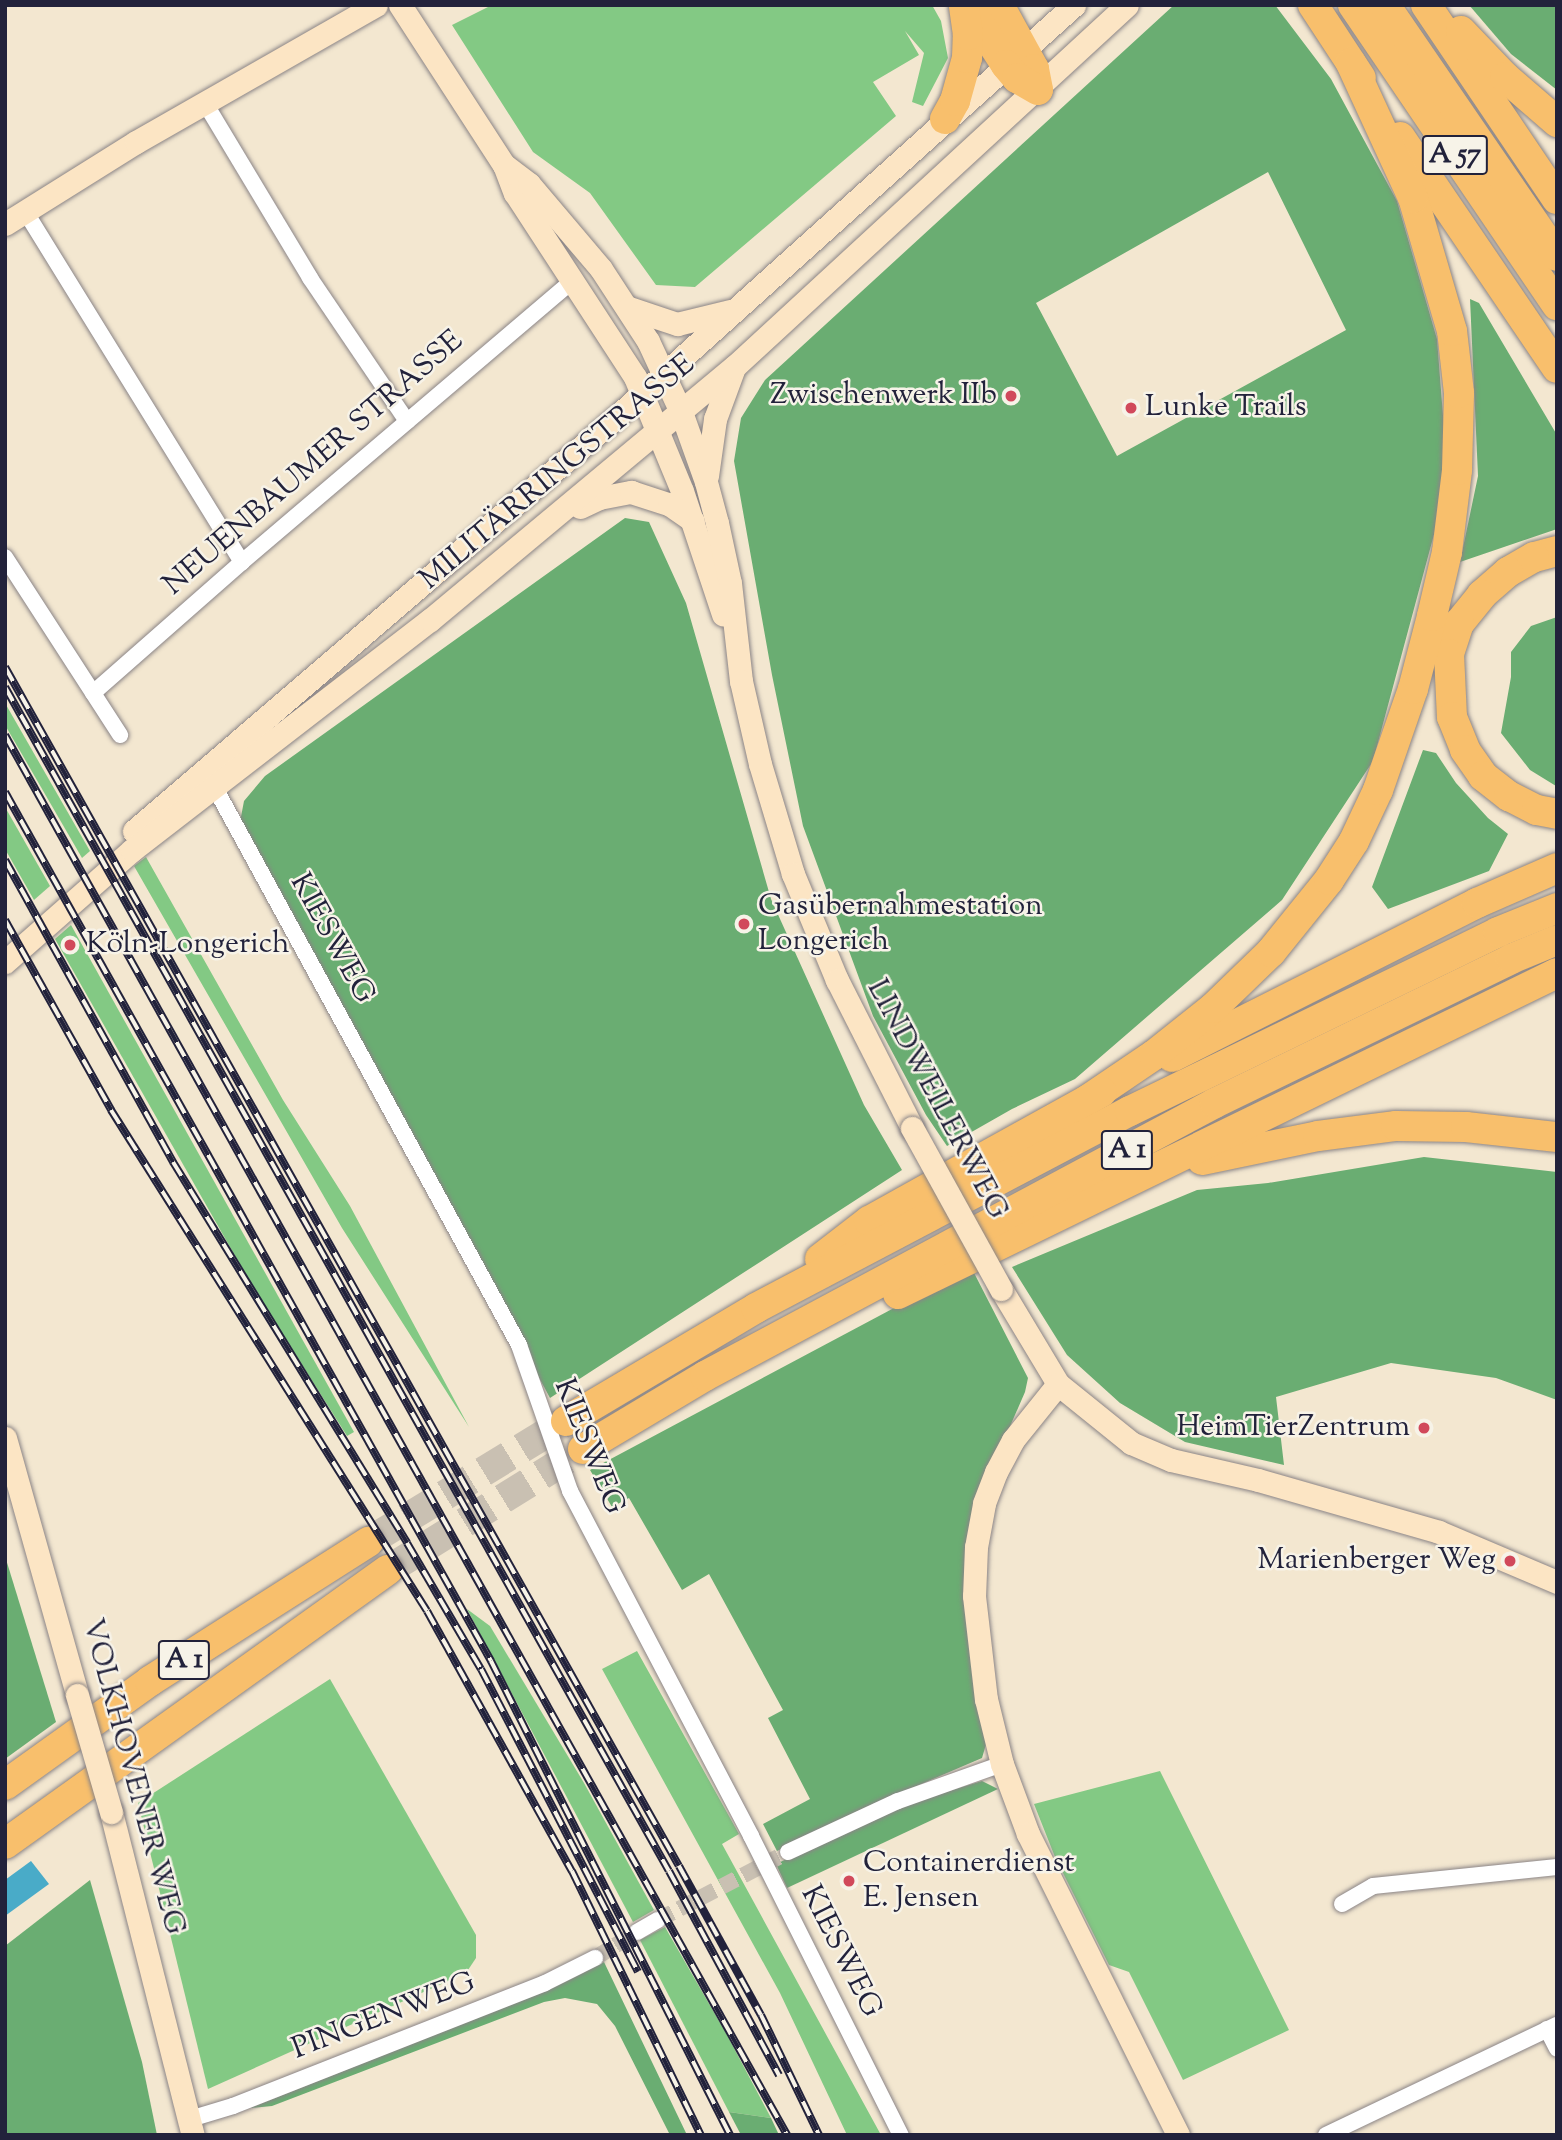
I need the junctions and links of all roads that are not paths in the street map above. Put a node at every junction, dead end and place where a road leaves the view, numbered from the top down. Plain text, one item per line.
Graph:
1 (376, 5) edge
2 (400, 5) edge
3 (966, 5) edge
4 (999, 5) edge
5 (1074, 5) edge
6 (1127, 5) edge
7 (1313, 5) edge
8 (1353, 5) edge
9 (1385, 5) edge
10 (1426, 5) edge
11 (1436, 5) edge
12 (1015, 58) junction
13 (1351, 63) junction
14 (1038, 90) junction
15 (205, 103) junction
16 (945, 119) junction
17 (1557, 122) edge
18 (504, 164) junction
19 (1557, 199) edge
20 (26, 211) junction
21 (5, 224) edge
22 (1557, 256) edge
23 (573, 280) junction
24 (1557, 305) edge
25 (629, 309) junction
26 (736, 309) junction
27 (734, 367) junction
28 (1557, 368) edge
29 (664, 374) junction
30 (642, 393) junction
31 (681, 412) junction
32 (407, 421) junction
33 (658, 432) junction
34 (706, 482) junction
35 (557, 518) junction
36 (693, 521) junction
37 (1557, 551) edge
38 (5, 557) edge
39 (242, 562) junction
40 (739, 671) junction
41 (93, 693) junction
42 (120, 735) dead end
43 (214, 786) junction
44 (1557, 814) edge
45 (1557, 868) edge
46 (1557, 908) edge
47 (1557, 940) edge
48 (5, 944) edge
49 (5, 962) edge
50 (1557, 973) edge
51 (1086, 1101) junction
52 (1557, 1137) edge
53 (1077, 1207) junction
54 (756, 1308) junction
55 (705, 1376) junction
56 (1058, 1384) junction
57 (566, 1421) tunnel mouth
58 (5, 1438) edge
59 (583, 1449) tunnel mouth
60 (368, 1542) tunnel mouth
61 (388, 1570) tunnel mouth
62 (1557, 1582) edge
63 (1002, 1764) junction
64 (5, 1786) edge
65 (5, 1844) edge
66 (788, 1852) tunnel mouth
67 (1557, 1867) edge
68 (1342, 1904) dead end
69 (659, 1920) tunnel mouth
70 (637, 1932) tunnel mouth
71 (595, 1958) tunnel mouth
72 (1552, 2027) edge
73 (1557, 2049) edge
74 (192, 2127) edge
75 (901, 2135) edge
76 (1178, 2135) edge
77 (1326, 2135) edge

1 - 15 street
2 - 18 street, LINDWEILERWEG
3 - 12 highway
3 - 16 highway
4 - 12 highway
5 - 12 street, MILITÄRRINGSTRASSE
6 - 14 street, MILITÄRRINGSTRASSE
7 - 13 highway
8 - 24 highway, A 57
9 - 22 highway, A 57
10 - 19 highway
11 - 17 highway
12 - 14 highway
12 - 16 street, MILITÄRRINGSTRASSE
13 - 28 highway
13 - 51 highway
14 - 27 street, MILITÄRRINGSTRASSE
15 - 20 street
15 - 32 street
16 - 26 street, MILITÄRRINGSTRASSE
18 - 23 street, LINDWEILERWEG
18 - 25 street, LINDWEILERWEG
20 - 21 street
20 - 39 street
23 - 30 street, LINDWEILERWEG
23 - 32 street, NEUENBAUMER STRASSE
25 - 26 street
25 - 29 street, LINDWEILERWEG
26 - 29 street, MILITÄRRINGSTRASSE
27 - 31 street, MILITÄRRINGSTRASSE
27 - 34 street
29 - 30 street, MILITÄRRINGSTRASSE
29 - 31 street, LINDWEILERWEG
30 - 33 street, LINDWEILERWEG
30 - 48 street, MILITÄRRINGSTRASSE
31 - 33 street, MILITÄRRINGSTRASSE
31 - 34 street, LINDWEILERWEG
32 - 39 street, NEUENBAUMER STRASSE
33 - 35 street, MILITÄRRINGSTRASSE
33 - 36 street, LINDWEILERWEG
34 - 40 street, LINDWEILERWEG
35 - 36 street
35 - 43 street, MILITÄRRINGSTRASSE
36 - 40 street, LINDWEILERWEG
37 - 44 highway
38 - 41 street
39 - 41 street, NEUENBAUMER STRASSE
40 - 56 street, LINDWEILERWEG, bridge
41 - 42 street
43 - 49 street, MILITÄRRINGSTRASSE
43 - 75 street, KIESWEG
45 - 51 highway
46 - 54 highway, A 1
47 - 55 highway, A 1
50 - 53 highway
51 - 54 highway
52 - 53 highway
53 - 55 highway
54 - 57 highway, A 1
55 - 59 highway, A 1
56 - 62 street
56 - 63 street
58 - 74 street, VOLKHOVENER WEG, bridge
60 - 64 highway, A 1
61 - 65 highway, A 1
63 - 66 street
63 - 76 street
67 - 68 street
69 - 70 street
71 - 74 street, PINGENWEG
72 - 73 street
72 - 77 street

